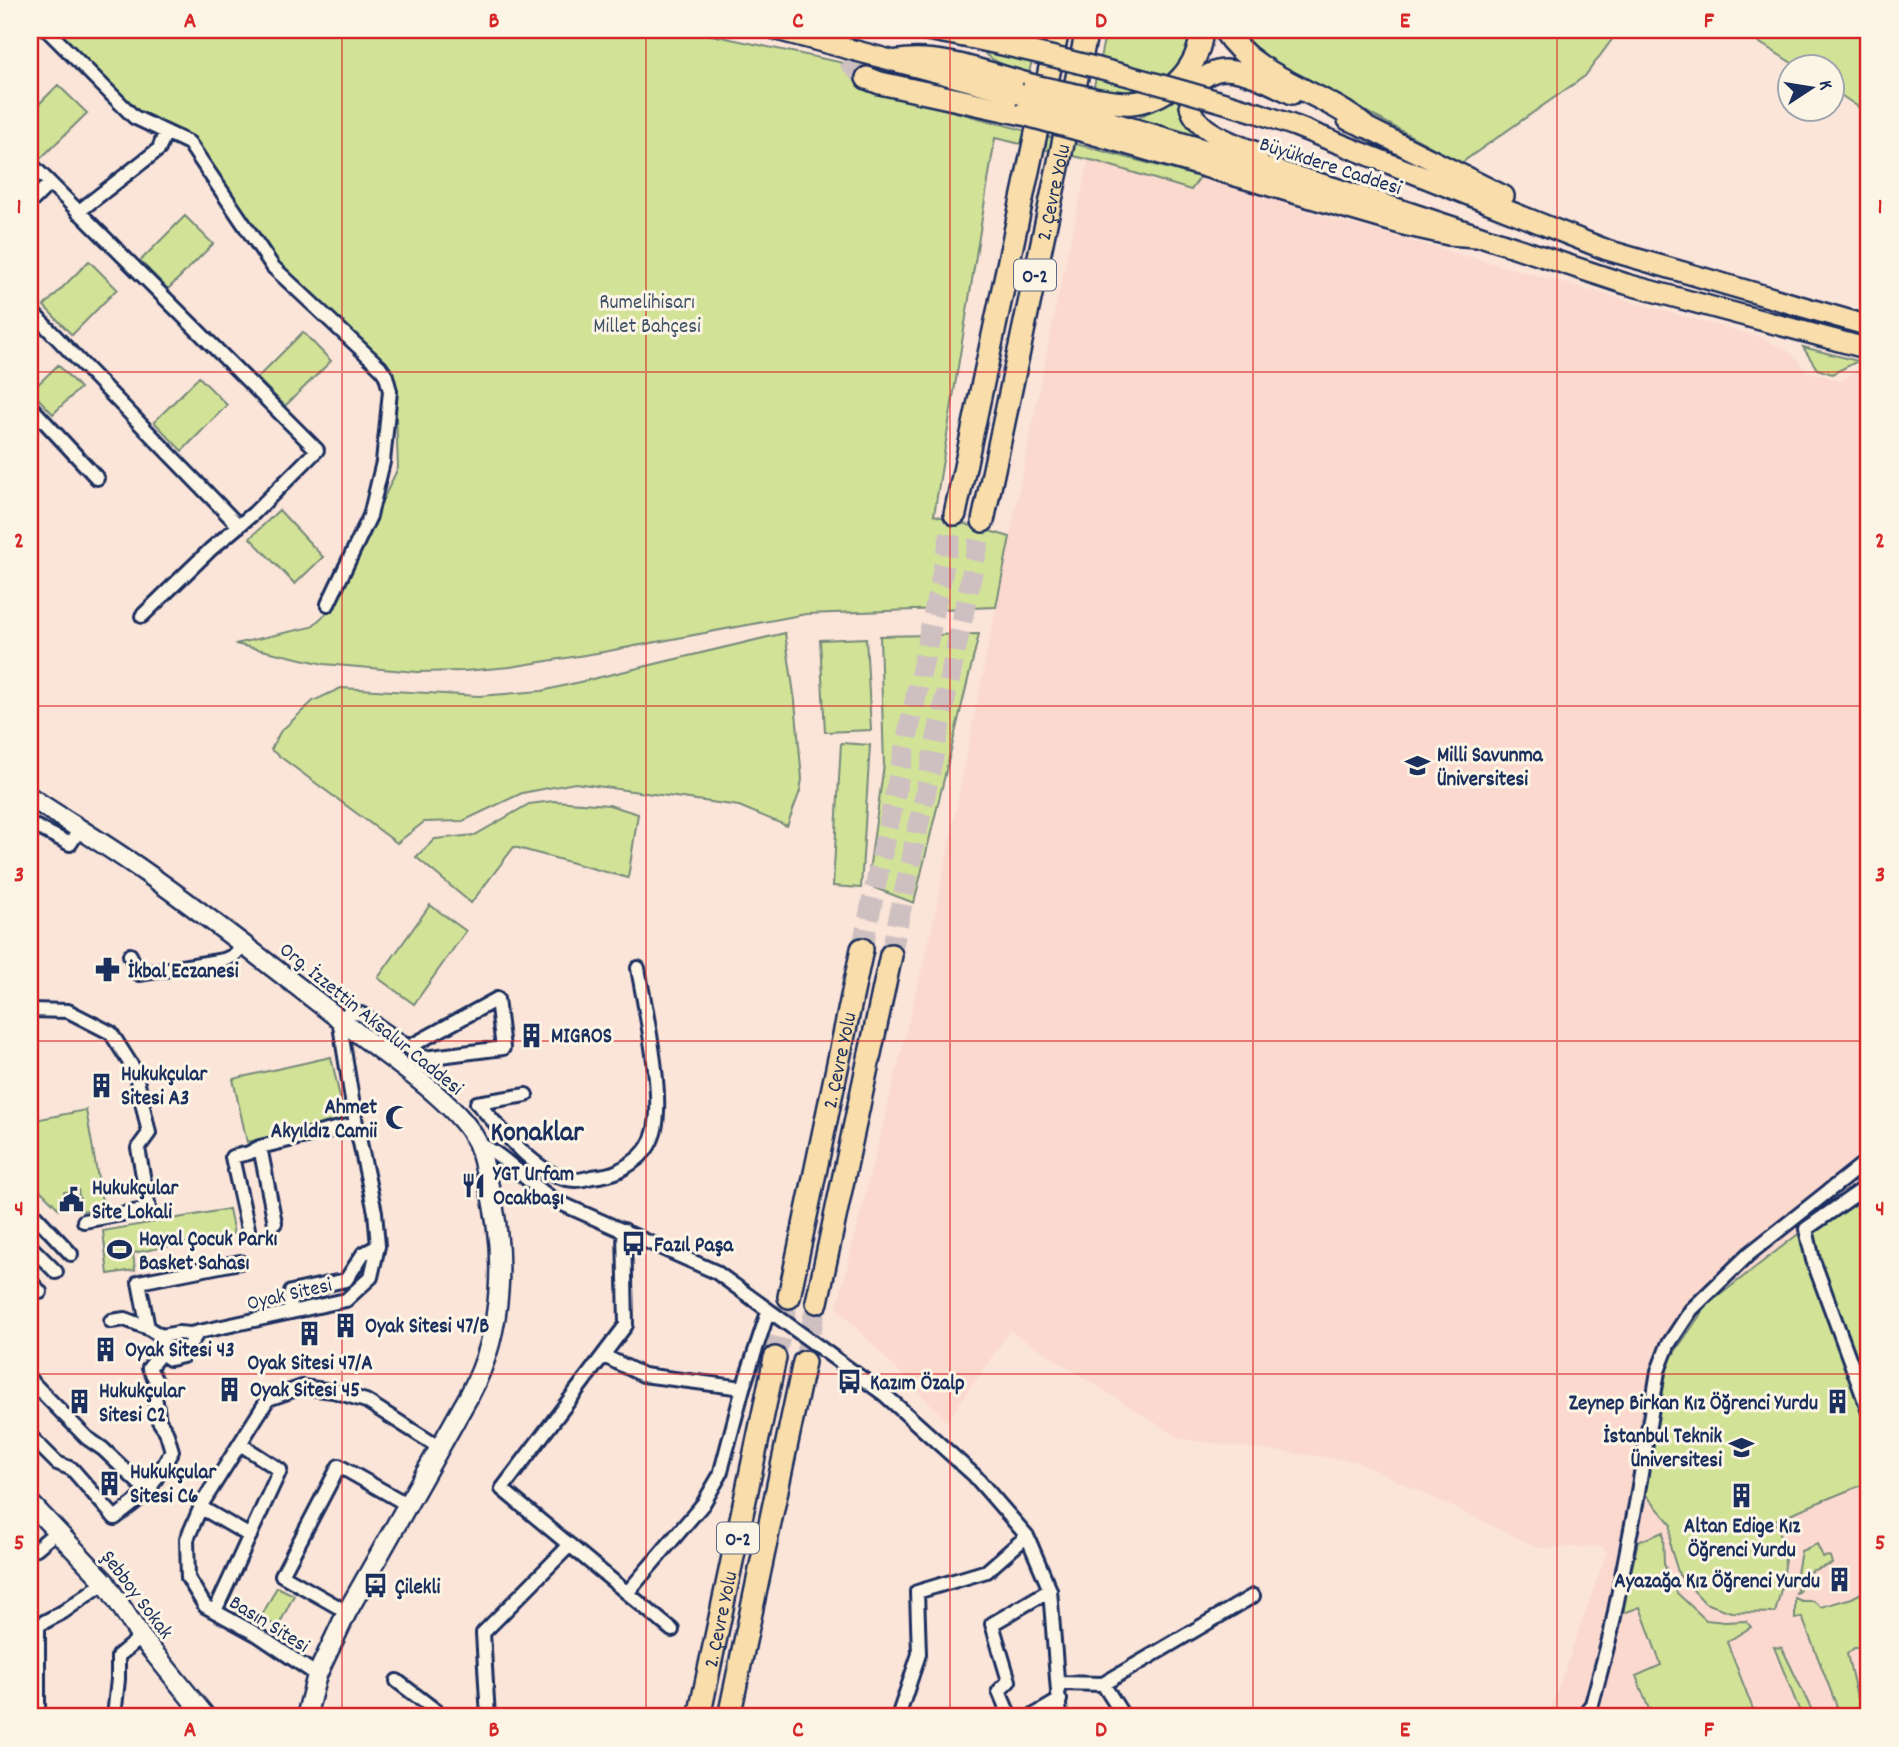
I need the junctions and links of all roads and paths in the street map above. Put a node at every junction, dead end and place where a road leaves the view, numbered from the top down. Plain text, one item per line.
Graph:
1 (47, 30) edge
2 (777, 30) edge
3 (927, 30) edge
4 (1058, 30) edge
5 (1087, 30) edge
6 (1202, 30) edge
7 (1224, 30) edge
8 (898, 61) joint
9 (867, 78) tunnel mouth
10 (1026, 98) junction
11 (1095, 117) junction
12 (1364, 126) junction
13 (166, 133) junction
14 (30, 163) edge
15 (50, 183) junction
16 (1332, 187) junction
17 (30, 202) edge
18 (78, 212) junction
19 (1560, 232) junction
20 (1477, 236) junction
21 (30, 310) edge
22 (1869, 326) edge
23 (1869, 349) edge
24 (30, 405) edge
25 (97, 478) dead end
26 (955, 514) tunnel mouth
27 (983, 521) tunnel mouth
28 (239, 526) junction
29 (328, 604) dead end
30 (142, 616) dead end
31 (30, 798) edge
32 (37, 827) dead end
33 (79, 830) junction
34 (244, 945) junction
35 (862, 949) tunnel mouth
36 (130, 955) dead end
37 (891, 955) tunnel mouth
38 (638, 968) dead end
39 (30, 1010) edge
40 (339, 1019) junction
41 (409, 1047) junction
42 (526, 1095) dead end
43 (356, 1124) junction
44 (477, 1143) junction
45 (260, 1147) junction
46 (1869, 1159) edge
47 (1869, 1185) edge
48 (30, 1210) edge
49 (84, 1221) dead end
50 (275, 1223) dead end
51 (248, 1229) dead end
52 (624, 1230) junction
53 (30, 1246) edge
54 (378, 1246) junction
55 (71, 1254) dead end
56 (240, 1262) dead end
57 (55, 1272) dead end
58 (30, 1282) edge
59 (40, 1292) dead end
60 (789, 1297) tunnel mouth
61 (817, 1302) tunnel mouth
62 (290, 1312) junction
63 (768, 1312) junction
64 (30, 1315) edge
65 (111, 1321) dead end
66 (30, 1322) edge
67 (148, 1328) junction
68 (198, 1332) junction
69 (161, 1336) junction
70 (161, 1353) junction
71 (604, 1356) junction
72 (775, 1358) tunnel mouth
73 (804, 1362) tunnel mouth
74 (30, 1380) edge
75 (743, 1388) junction
76 (1869, 1412) edge
77 (30, 1436) edge
78 (240, 1444) junction
79 (440, 1448) junction
80 (148, 1492) junction
81 (30, 1503) edge
82 (408, 1505) junction
83 (201, 1507) junction
84 (57, 1531) junction
85 (250, 1536) junction
86 (1027, 1536) junction
87 (570, 1545) junction
88 (30, 1550) edge
89 (104, 1582) junction
90 (1050, 1590) junction
91 (627, 1593) junction
92 (1253, 1596) dead end
93 (215, 1611) junction
94 (347, 1612) junction
95 (34, 1628) edge
96 (672, 1630) dead end
97 (141, 1637) junction
98 (317, 1675) junction
99 (397, 1681) dead end
100 (1059, 1683) junction
101 (1103, 1684) junction
102 (1060, 1700) junction
103 (38, 1717) edge
104 (114, 1717) edge
105 (206, 1717) edge
106 (306, 1717) edge
107 (444, 1717) edge
108 (488, 1717) edge
109 (699, 1717) edge
110 (729, 1717) edge
111 (898, 1717) edge
112 (1010, 1717) edge
113 (1031, 1717) edge
114 (1060, 1717) edge
115 (1124, 1717) edge
116 (1583, 1717) edge

1 - 13 street
2 - 8 main road
3 - 19 main road, Büyükdere Caddesi, bridge
4 - 26 highway, 2. Çevre Yolu / O-2
5 - 27 highway, 2. Çevre Yolu / O-2
6 - 11 highway
7 - 12 highway
8 - 10 highway
9 - 10 highway
10 - 11 highway, bridge
10 - 11 highway, bridge
11 - 16 main road, Büyükdere Caddesi
11 - 20 highway
12 - 16 main road
12 - 19 main road
13 - 18 street
13 - 29 street
14 - 15 street
15 - 17 street
15 - 18 street
16 - 20 main road, Büyükdere Caddesi
18 - 28 street
19 - 22 main road, Büyükdere Caddesi
20 - 23 main road, Büyükdere Caddesi
21 - 28 street
24 - 25 street
28 - 30 street
31 - 33 main road, Org. İzzettin Aksalur Caddesi
32 - 33 street
33 - 34 main road, Org. İzzettin Aksalur Caddesi
34 - 36 street
34 - 40 main road, Org. İzzettin Aksalur Caddesi
35 - 60 highway, 2. Çevre Yolu
37 - 61 highway, 2. Çevre Yolu
38 - 42 street
39 - 49 street
40 - 41 street
40 - 43 street, Oyak Sitesi
40 - 44 main road, Org. İzzettin Aksalur Caddesi
41 - 41 street
43 - 45 street
43 - 54 street, Oyak Sitesi
44 - 52 street
44 - 79 main road, Org. İzzettin Aksalur Caddesi
45 - 50 street
45 - 51 street
46 - 116 street
47 - 76 street
48 - 55 street
52 - 63 street
52 - 71 street
53 - 57 street
54 - 62 street, Oyak Sitesi
54 - 62 street
56 - 67 street
58 - 59 street
62 - 68 street, Oyak Sitesi
63 - 75 street
63 - 86 street
64 - 66 street
65 - 67 street
67 - 69 street
68 - 69 street, Oyak Sitesi
68 - 70 street
69 - 70 street
70 - 80 street
71 - 75 street
71 - 87 street
72 - 109 highway, 2. Çevre Yolu / O-2
73 - 110 highway, 2. Çevre Yolu / O-2
74 - 80 street
75 - 91 street
77 - 80 street
78 - 79 street, Basın Sitesi
78 - 83 street, Basın Sitesi
78 - 85 street
79 - 82 main road, Org. İzzettin Aksalur Caddesi
81 - 84 main road, Şebboy Sokak
82 - 94 main road, Org. İzzettin Aksalur Caddesi
82 - 94 street
83 - 85 street
83 - 93 street, Basın Sitesi
84 - 88 street
84 - 89 main road, Şebboy Sokak
85 - 93 street
86 - 90 street
86 - 111 street
87 - 91 street
87 - 108 street
89 - 95 street
89 - 97 main road, Şebboy Sokak
90 - 100 street
90 - 112 street
91 - 96 street
92 - 101 street
93 - 98 street, Basın Sitesi
94 - 98 main road, Org. İzzettin Aksalur Caddesi
95 - 103 street
97 - 104 street
97 - 105 main road, Şebboy Sokak
98 - 106 main road, Org. İzzettin Aksalur Caddesi
99 - 107 street
100 - 101 street
100 - 102 street
101 - 115 street
102 - 113 street
102 - 114 street

